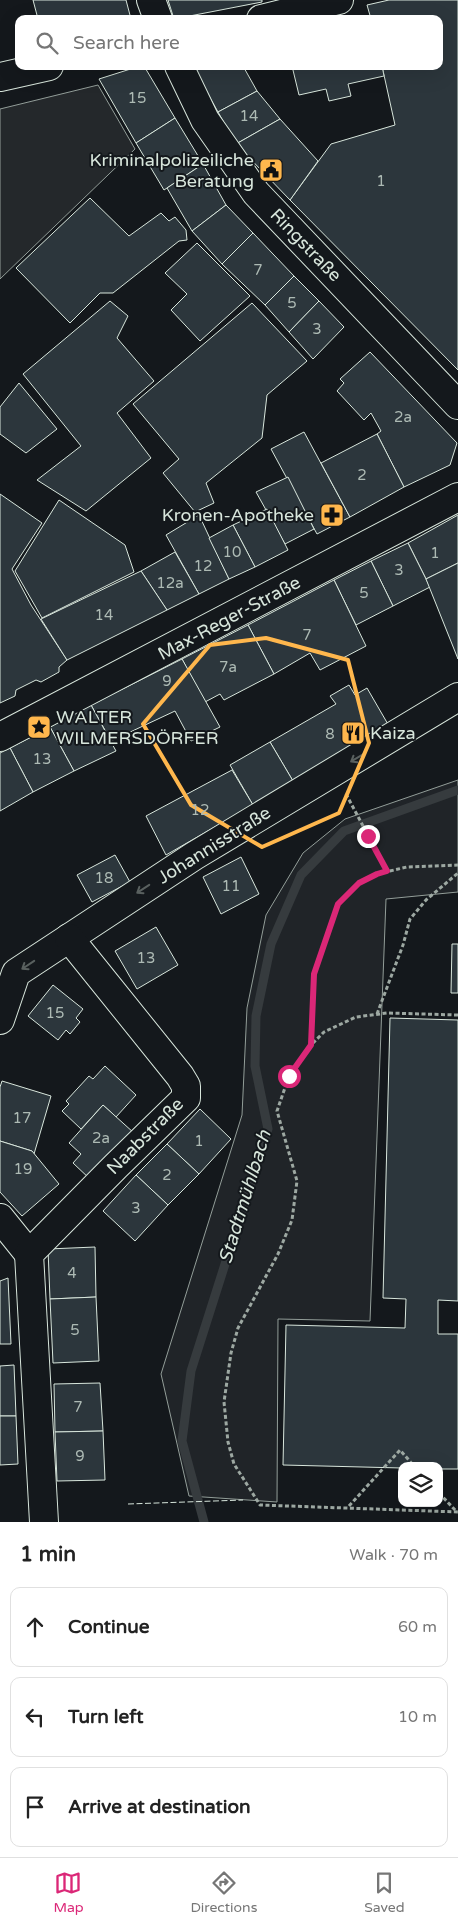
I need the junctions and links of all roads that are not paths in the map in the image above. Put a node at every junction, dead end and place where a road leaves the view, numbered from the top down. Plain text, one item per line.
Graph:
1 (151, 0) edge
2 (338, 0) edge
3 (157, 15) edge
4 (277, 15) edge
5 (29, 70) edge
6 (181, 70) edge
7 (0, 76) edge
8 (458, 405) edge
9 (458, 497) edge
10 (458, 697) edge
11 (0, 737) edge
12 (69, 938) junction
13 (0, 1020) edge
14 (0, 1218) edge
15 (29, 1254) junction
16 (44, 1522) edge

1 - 3 street
2 - 4 street
5 - 7 street
6 - 8 street, Ringstraße
9 - 11 street, Max-Reger-Straße
10 -> 12 street, Johannisstraße
12 -> 13 street, Johannisstraße
12 - 15 street, Naabstraße
14 - 15 street
15 - 16 street

